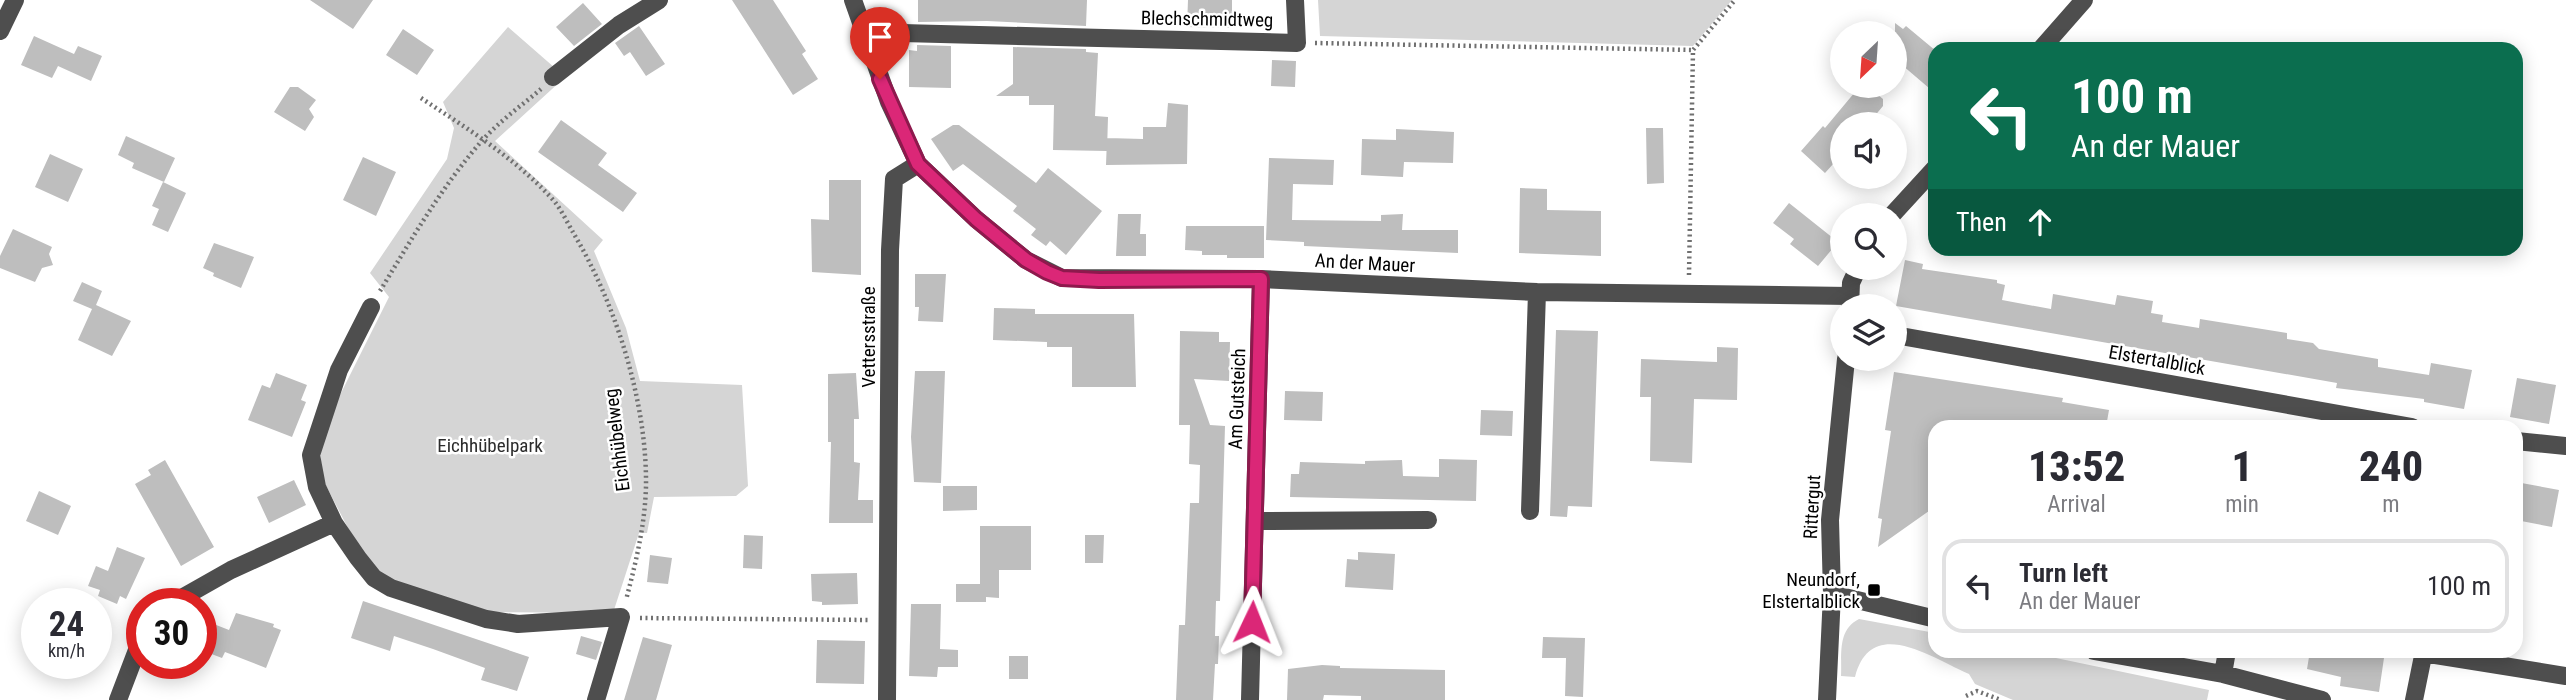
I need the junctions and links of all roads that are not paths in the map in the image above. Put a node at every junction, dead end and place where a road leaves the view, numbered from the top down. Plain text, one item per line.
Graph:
1 (15, 0) edge
2 (659, 0) edge
3 (853, 0) edge
4 (1295, 0) edge
5 (2084, 0) edge
6 (0, 32) edge
7 (863, 32) junction
8 (2047, 42) edge
9 (553, 77) road end
10 (918, 164) junction
11 (1928, 176) edge
12 (1903, 203) edge
13 (1261, 279) junction
14 (1537, 292) junction
15 (1830, 300) edge
16 (371, 307) road end
17 (1907, 337) edge
18 (1845, 371) edge
19 (2373, 420) edge
20 (2523, 442) edge
21 (2566, 446) edge
22 (1530, 511) dead end
23 (1428, 520) dead end
24 (1255, 521) junction
25 (334, 523) junction
26 (199, 588) edge
27 (1832, 594) junction
28 (1928, 617) edge
29 (2133, 658) edge
30 (2226, 658) edge
31 (2422, 658) edge
32 (2459, 658) edge
33 (2223, 674) junction
34 (2566, 676) edge
35 (126, 679) edge
36 (118, 700) edge
37 (596, 700) edge
38 (887, 700) edge
39 (1250, 700) edge
40 (1828, 700) edge
41 (2322, 700) edge
42 (2414, 700) edge

1 - 6 street
2 - 9 street
3 - 7 street
4 - 7 street, Blechschmidtweg
5 - 8 street
7 - 10 street
10 - 13 street, An der Mauer
10 - 38 street, Vettersstraße
11 - 12 street
13 - 14 street, An der Mauer
13 - 24 street, Am Gutsteich
14 - 15 street, An der Mauer
14 - 22 street
16 - 25 street
17 - 19 street, Elstertalblick
18 - 27 street, Rittergut
20 - 21 street
23 - 24 street
24 - 39 street, Am Gutsteich
25 - 26 street
25 - 37 street
27 - 28 street
27 - 40 street, Rittergut
29 - 33 street
30 - 33 street
31 - 42 street
32 - 34 street
33 - 41 street
35 - 36 street

